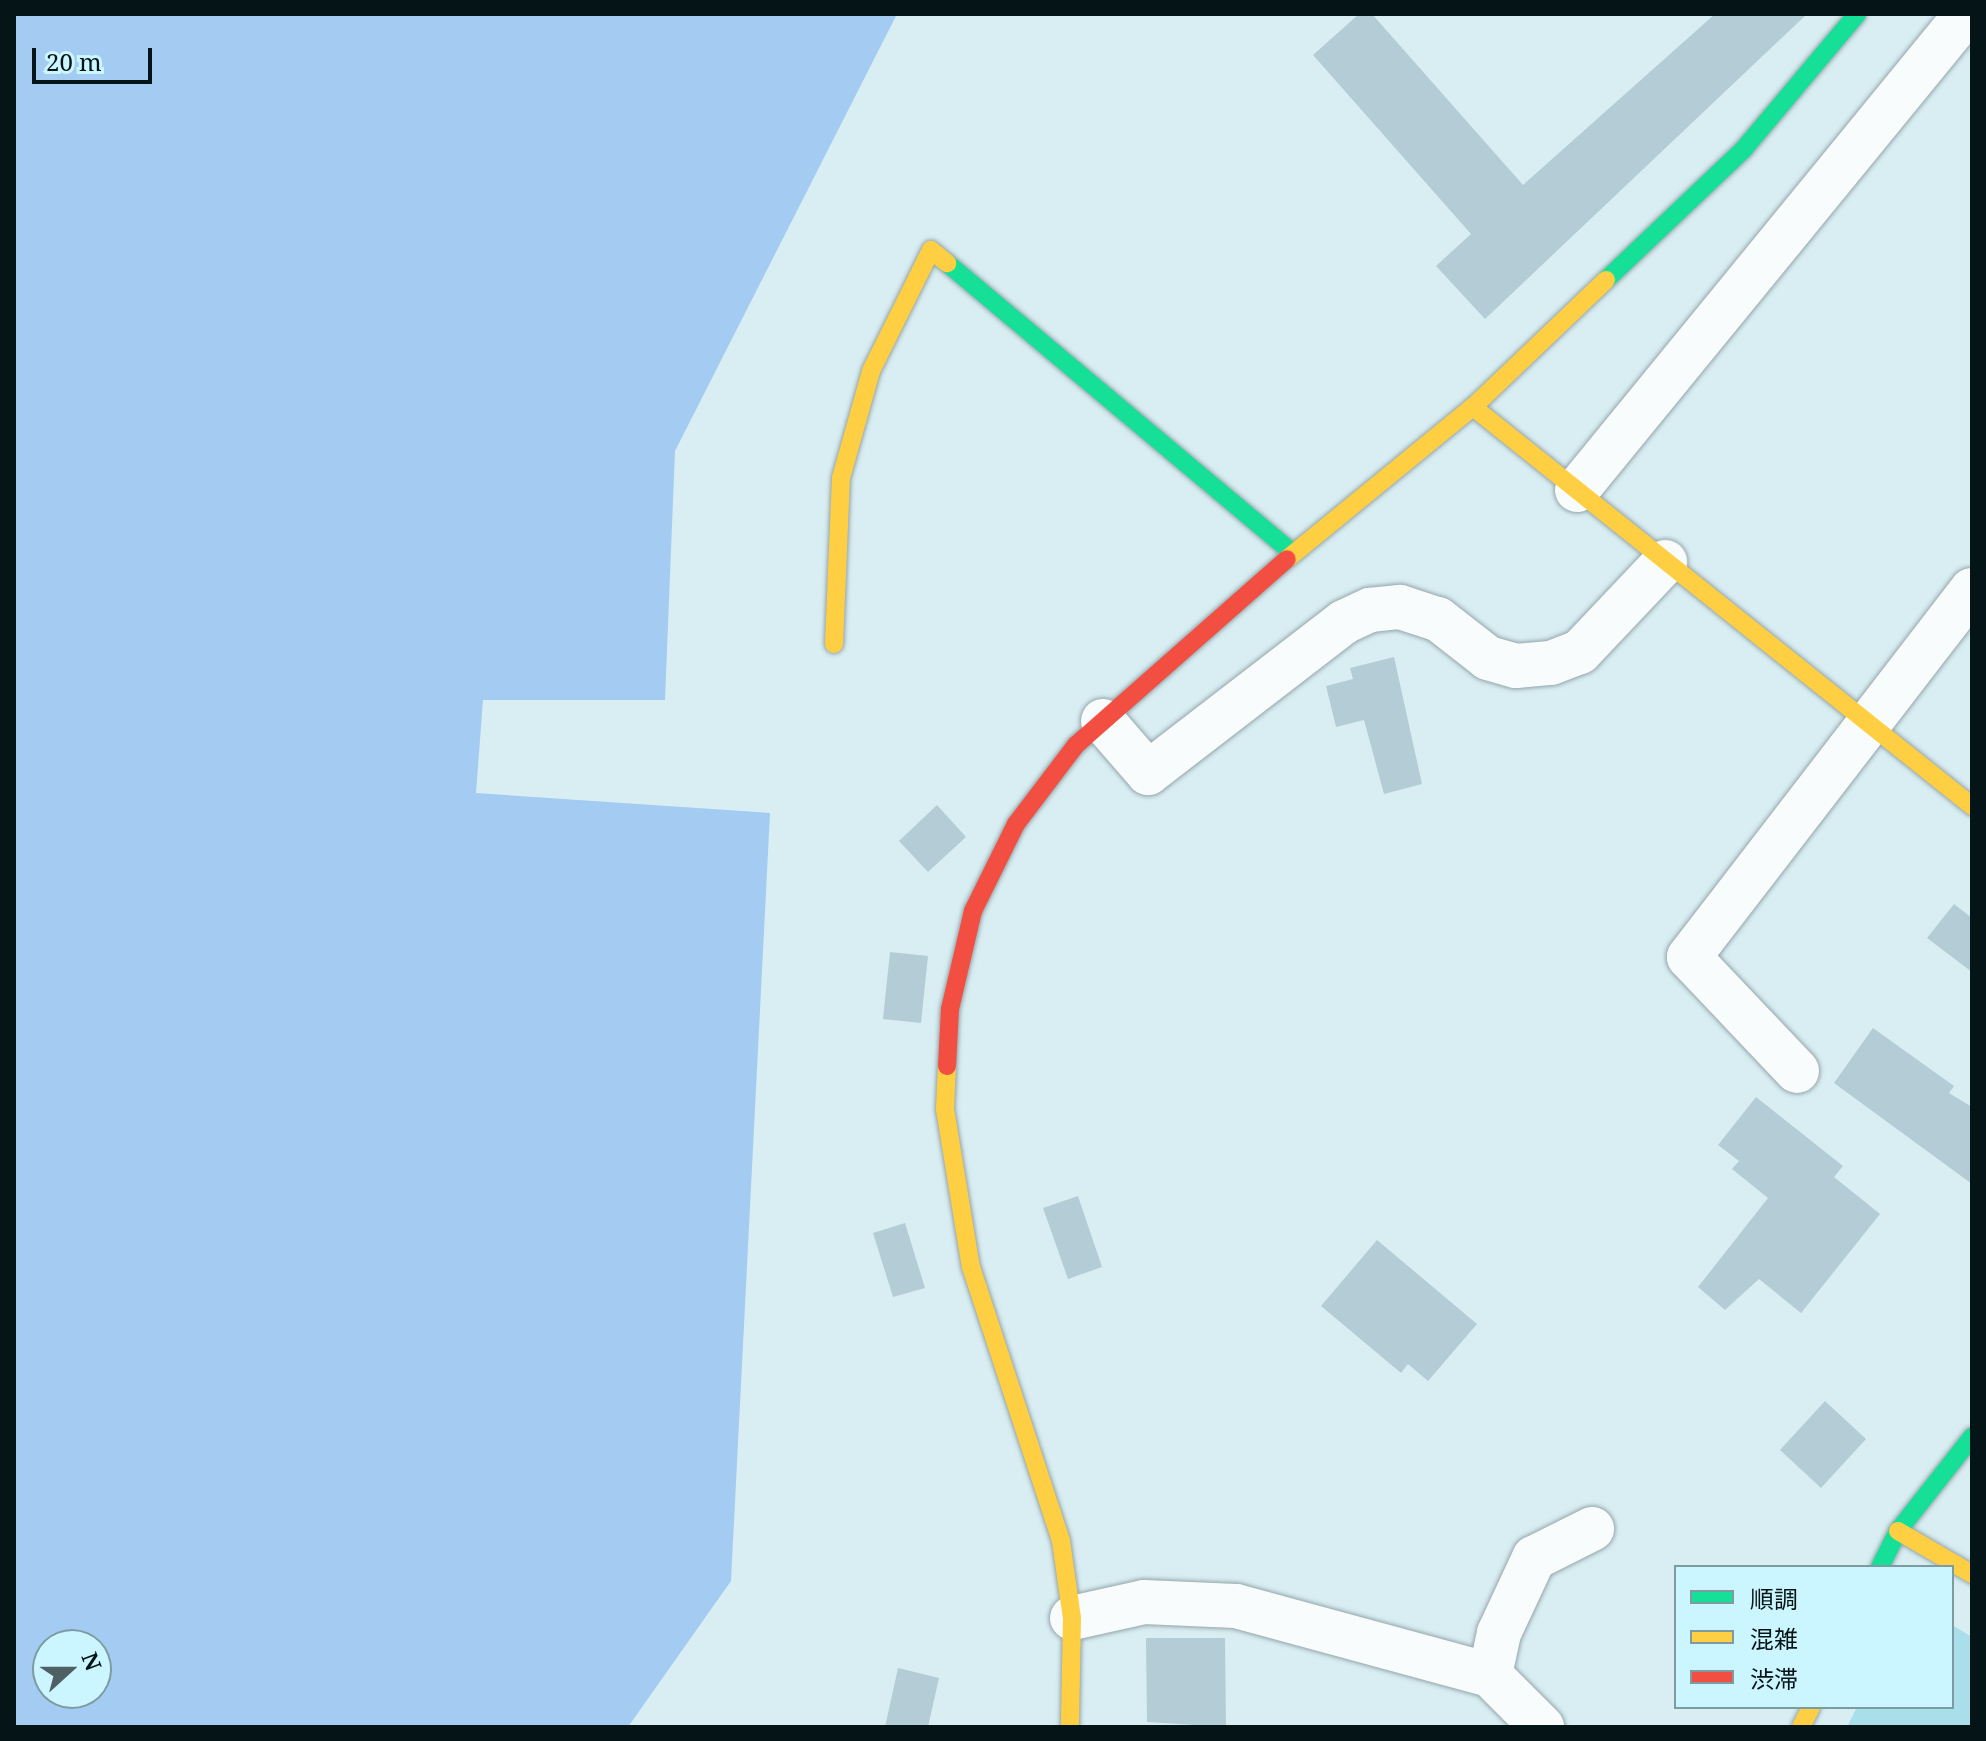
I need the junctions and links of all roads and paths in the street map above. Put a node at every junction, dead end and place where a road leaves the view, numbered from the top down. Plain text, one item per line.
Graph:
1 (1857, 14) edge
2 (1966, 14) edge
3 (1473, 407) junction
4 (1577, 490) junction
5 (1293, 553) junction
6 (1665, 562) junction
7 (1972, 590) edge
8 (834, 644) dead end
9 (1103, 721) junction
10 (1868, 727) junction
11 (1972, 806) edge
12 (1797, 1071) dead end
13 (1972, 1437) edge
14 (1592, 1529) dead end
15 (1898, 1531) junction
16 (1881, 1565) edge
17 (1972, 1574) edge
18 (1072, 1618) junction
19 (1490, 1675) junction
20 (1810, 1709) edge
21 (1070, 1727) edge
22 (1542, 1727) edge
23 (1801, 1727) edge

1 - 3 street
2 - 4 street
3 - 4 street
3 - 5 street
4 - 6 street
5 - 8 street
5 - 9 street
6 - 9 street
6 - 10 street
7 - 10 street
9 - 18 street
10 - 11 street
10 - 12 street
13 - 15 street
14 - 19 street
15 - 16 street
15 - 17 street
18 - 19 street
18 - 21 street
19 - 22 street
20 - 23 street

